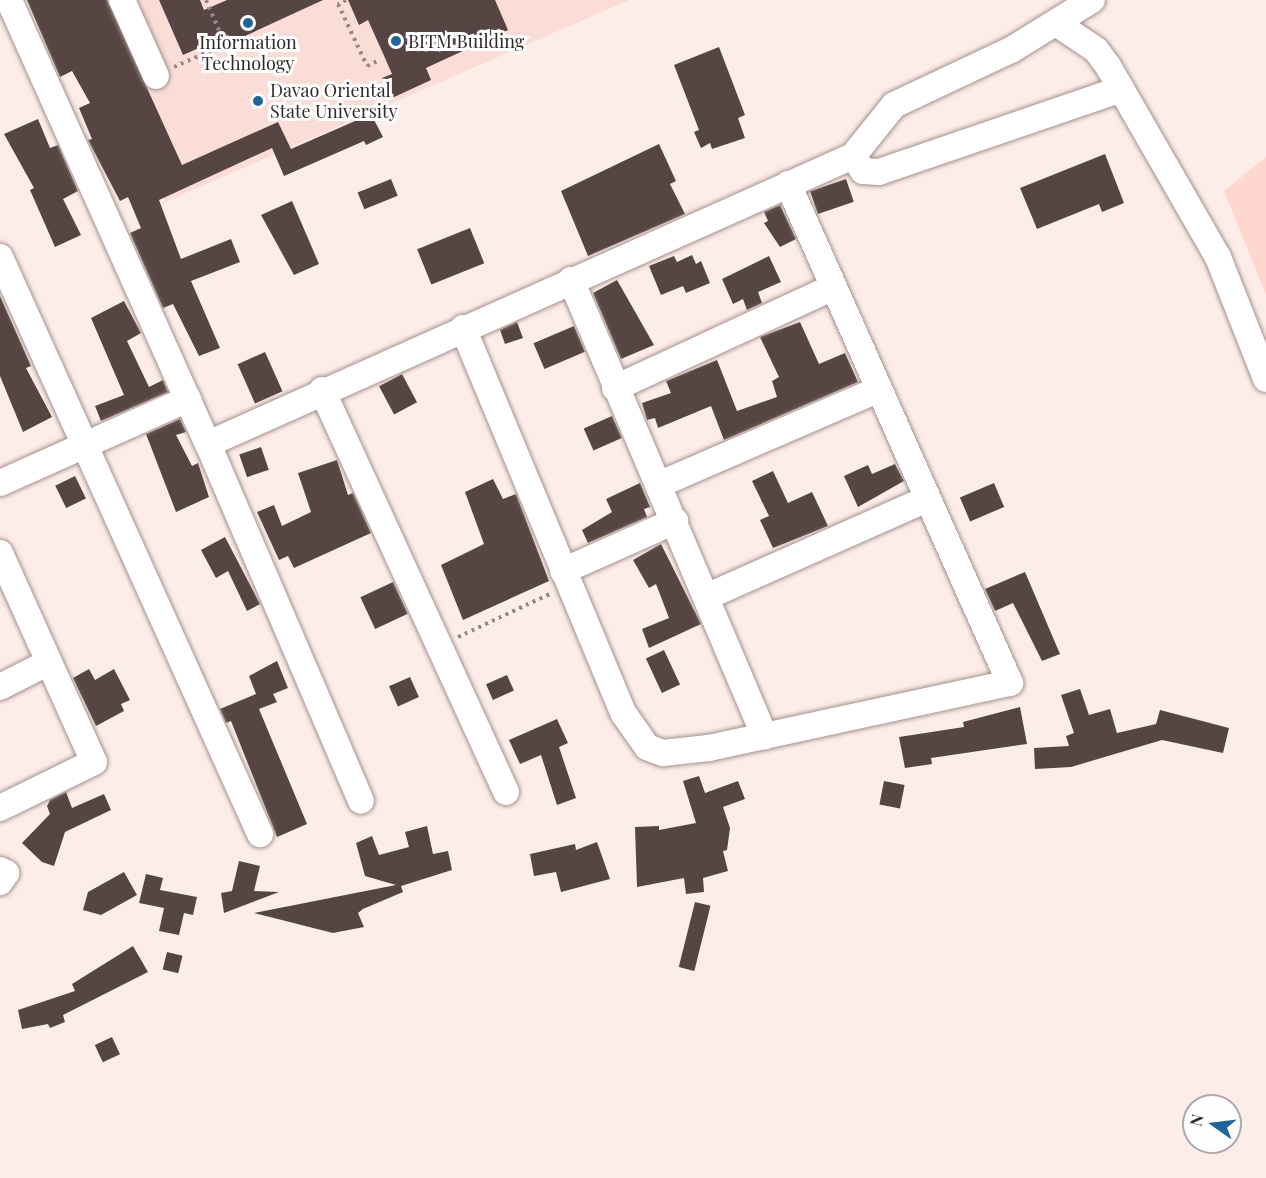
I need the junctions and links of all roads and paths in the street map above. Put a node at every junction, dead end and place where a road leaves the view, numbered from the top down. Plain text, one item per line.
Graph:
1 (9, 0) edge
2 (122, 0) edge
3 (206, 0) edge
4 (346, 0) edge
5 (1092, 0) edge
6 (1056, 23) junction
7 (380, 60) dead end
8 (156, 76) joint
9 (1121, 89) junction
10 (853, 156) junction
11 (788, 184) junction
12 (0, 257) edge
13 (571, 280) junction
14 (831, 288) junction
15 (463, 328) junction
16 (1266, 380) edge
17 (615, 388) junction
18 (322, 390) junction
19 (878, 390) junction
20 (188, 399) junction
21 (208, 444) junction
22 (85, 445) junction
23 (0, 483) edge
24 (658, 485) junction
25 (927, 499) junction
26 (675, 521) junction
27 (1, 560) edge
28 (566, 577) junction
29 (708, 596) junction
30 (439, 647) junction
31 (49, 662) junction
32 (0, 687) edge
33 (765, 737) junction
34 (506, 792) dead end
35 (361, 801) dead end
36 (0, 808) edge
37 (260, 834) dead end
38 (0, 870) edge
39 (0, 882) edge

1 - 20 street
2 - 8 street
3 - 8 path
4 - 7 path
5 - 6 street
6 - 9 street
6 - 10 street
9 - 10 street
9 - 16 street
10 - 11 street
11 - 13 street
11 - 14 street
12 - 22 street
13 - 15 street
13 - 17 street
14 - 17 street
14 - 19 street
15 - 18 street
15 - 28 street
17 - 24 street
18 - 21 street
18 - 30 street
19 - 24 street
19 - 25 street
20 - 21 street
20 - 22 street
21 - 35 street
22 - 23 street
22 - 37 street
24 - 26 street
25 - 29 street
25 - 33 street
26 - 28 street
26 - 29 street
27 - 31 street
28 - 30 path
28 - 33 street
29 - 33 street
30 - 34 street
31 - 32 street
31 - 36 street
38 - 39 street

